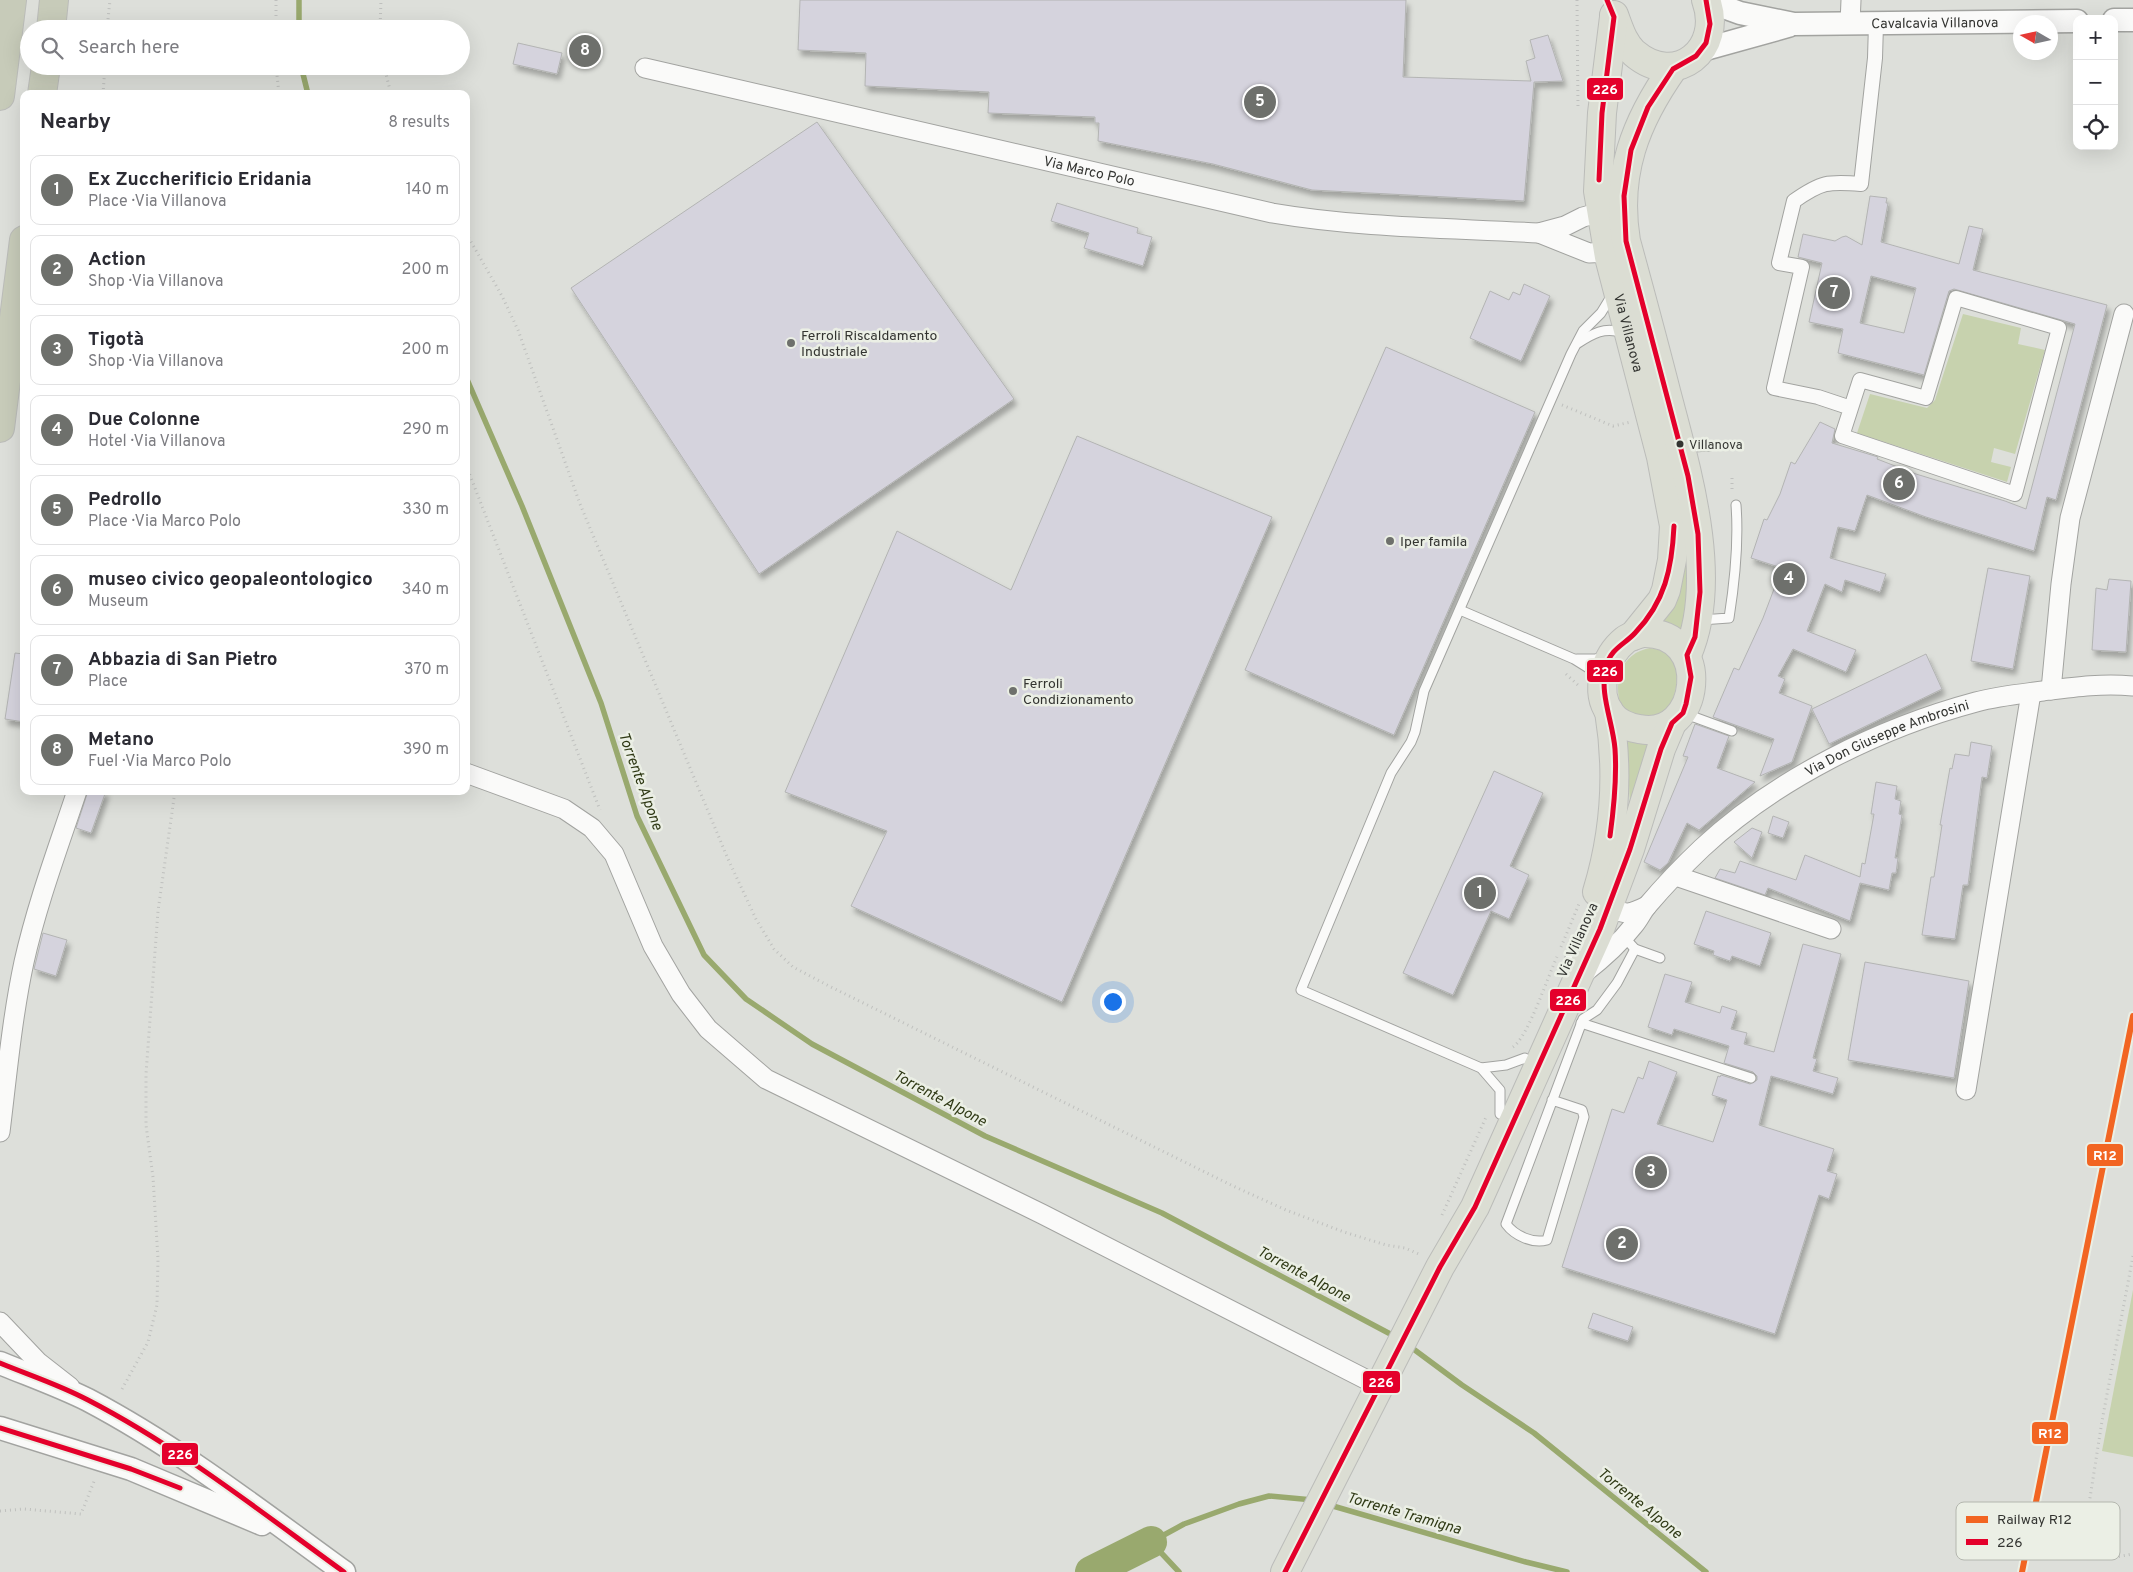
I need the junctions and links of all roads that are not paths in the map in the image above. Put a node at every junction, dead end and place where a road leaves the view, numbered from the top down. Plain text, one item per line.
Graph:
1 (12, 0) edge
2 (54, 0) edge
3 (1707, 0) edge
4 (1851, 0) edge
5 (1611, 8) edge
6 (51, 20) edge
7 (2118, 20) edge
8 (2133, 20) edge
9 (2073, 21) edge
10 (1794, 24) junction
11 (1850, 24) junction
12 (1876, 24) junction
13 (1702, 50) junction
14 (645, 68) dead end
15 (1674, 68) junction
16 (45, 75) edge
17 (43, 90) edge
18 (0, 96) edge
19 (1601, 212) junction
20 (1539, 232) junction
21 (1609, 252) junction
22 (20, 271) edge
23 (1616, 283) junction
24 (2124, 314) dead end
25 (1630, 337) junction
26 (1575, 344) junction
27 (1851, 408) junction
28 (0, 428) edge
29 (1710, 446) dead end
30 (1681, 451) junction
31 (1736, 505) dead end
32 (1460, 610) junction
33 (1698, 620) junction
34 (1633, 636) junction
35 (1612, 654) junction
36 (1687, 655) junction
37 (1574, 659) junction
38 (2133, 686) edge
39 (1594, 689) junction
40 (2051, 690) junction
41 (2031, 693) junction
42 (1609, 711) junction
43 (1677, 718) junction
44 (1732, 730) dead end
45 (470, 774) edge
46 (76, 795) edge
47 (1676, 876) junction
48 (1647, 906) junction
49 (1608, 907) junction
50 (1831, 928) dead end
51 (1629, 943) junction
52 (1660, 958) dead end
53 (1574, 967) junction
54 (1575, 1016) junction
55 (1517, 1054) junction
56 (1481, 1068) junction
57 (1751, 1078) dead end
58 (1966, 1090) dead end
59 (1552, 1100) junction
60 (1495, 1112) junction
61 (0, 1132) edge
62 (1435, 1277) junction
63 (0, 1322) edge
64 (0, 1363) edge
65 (1379, 1386) junction
66 (86, 1400) junction
67 (0, 1428) edge
68 (297, 1538) junction
69 (1291, 1564) edge
70 (344, 1572) edge

1 - 18 highway
2 - 6 highway
3 - 10 street, Cavalcavia Villanova
3 - 13 main road
4 - 11 street
5 - 15 main road
5 - 19 main road, Via Villanova
7 - 8 street
9 - 12 street, Cavalcavia Villanova
10 - 11 street, Cavalcavia Villanova
10 - 13 street, Cavalcavia Villanova
11 - 12 street, Cavalcavia Villanova
12 - 27 street
13 - 15 main road
14 - 20 street, Via Marco Polo
15 - 30 main road, Via Villanova
16 - 17 highway
19 - 20 street, Via Marco Polo
19 - 21 main road, Via Villanova
20 - 21 street, Via Marco Polo
21 - 23 main road, Via Villanova
22 - 28 highway
23 - 25 main road, Via Villanova
23 - 26 lane
24 - 40 street
25 - 26 lane
25 - 34 main road, Via Villanova
26 - 32 lane
27 - 27 street
29 - 30 lane
30 - 33 main road, Via Villanova
31 - 33 lane
32 - 37 lane
32 - 56 lane
33 - 36 main road, Via Villanova
34 - 35 main road
34 - 36 main road
35 - 37 lane
35 - 39 main road
36 - 43 main road
37 - 39 lane
38 - 40 street, Via Don Giuseppe Ambrosini
39 - 42 main road
40 - 41 street, Via Don Giuseppe Ambrosini
41 - 47 street, Via Don Giuseppe Ambrosini
41 - 58 street
42 - 43 main road
42 - 53 main road, Via Villanova
43 - 44 lane
43 - 49 main road, Via Villanova
45 - 65 street
46 - 61 street
47 - 48 street, Via Don Giuseppe Ambrosini
47 - 50 street
48 - 49 street, Via Don Giuseppe Ambrosini
48 - 51 street, Via Don Giuseppe Ambrosini
49 - 53 main road, Via Villanova
51 - 52 lane
51 - 53 street, Via Don Giuseppe Ambrosini
51 - 54 lane
53 - 54 main road, Via Villanova
53 - 55 main road, Via Villanova
54 - 57 lane
54 - 59 lane
54 - 62 main road, Via Villanova
55 - 56 lane
55 - 60 main road, Via Villanova
56 - 60 lane
59 - 59 lane
60 - 62 main road, Via Villanova
62 - 65 main road, Via Villanova
63 - 66 street
64 - 66 street
65 - 69 main road, Via Villanova
66 - 68 street
67 - 68 street
68 - 70 street

